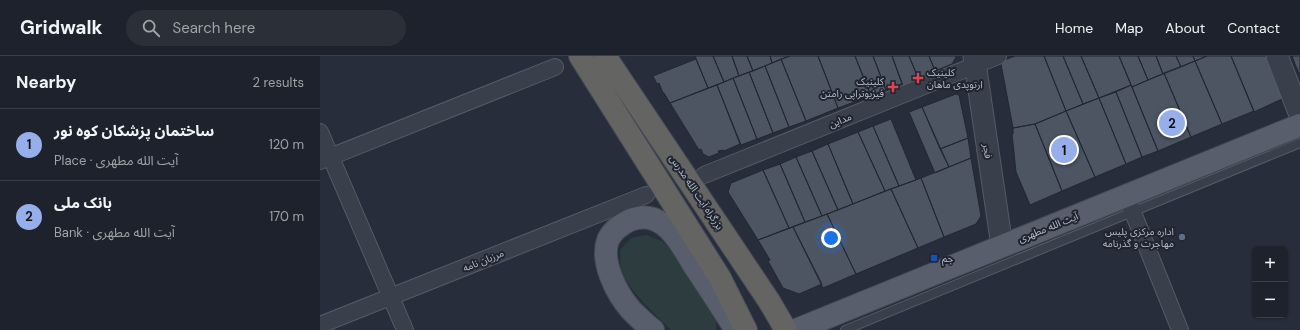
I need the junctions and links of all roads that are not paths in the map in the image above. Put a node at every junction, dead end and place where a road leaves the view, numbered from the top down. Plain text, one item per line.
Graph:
1 (580, 56) edge
2 (605, 56) edge
3 (998, 56) edge
4 (1277, 56) edge
5 (975, 61) edge
6 (555, 67) dead end
7 (1300, 115) edge
8 (1300, 125) edge
9 (320, 132) edge
10 (1300, 143) edge
11 (325, 159) edge
12 (704, 175) dead end
13 (646, 195) dead end
14 (1130, 204) junction
15 (1002, 246) junction
16 (390, 297) junction
17 (320, 325) edge
18 (814, 326) edge
19 (405, 330) edge
20 (653, 330) edge
21 (736, 330) edge
22 (746, 330) edge
23 (786, 330) edge
24 (845, 330) edge
25 (1180, 330) edge

1 - 22 highway
2 - 23 highway, بزرگراه آیت الله مدرس
3 - 5 street, مداین
4 - 7 street
5 - 12 street, مداین
5 - 15 street, فجر
6 - 11 street
8 - 14 main road, آیت الله مطهری
9 - 11 street
10 - 14 lane
11 - 16 street
13 - 16 street, مرزبان نامه
14 - 15 main road, آیت الله مطهری
14 - 24 lane
14 - 25 street
15 - 18 main road, آیت الله مطهری
16 - 17 street, مرزبان نامه
16 - 19 street
20 - 21 main road

